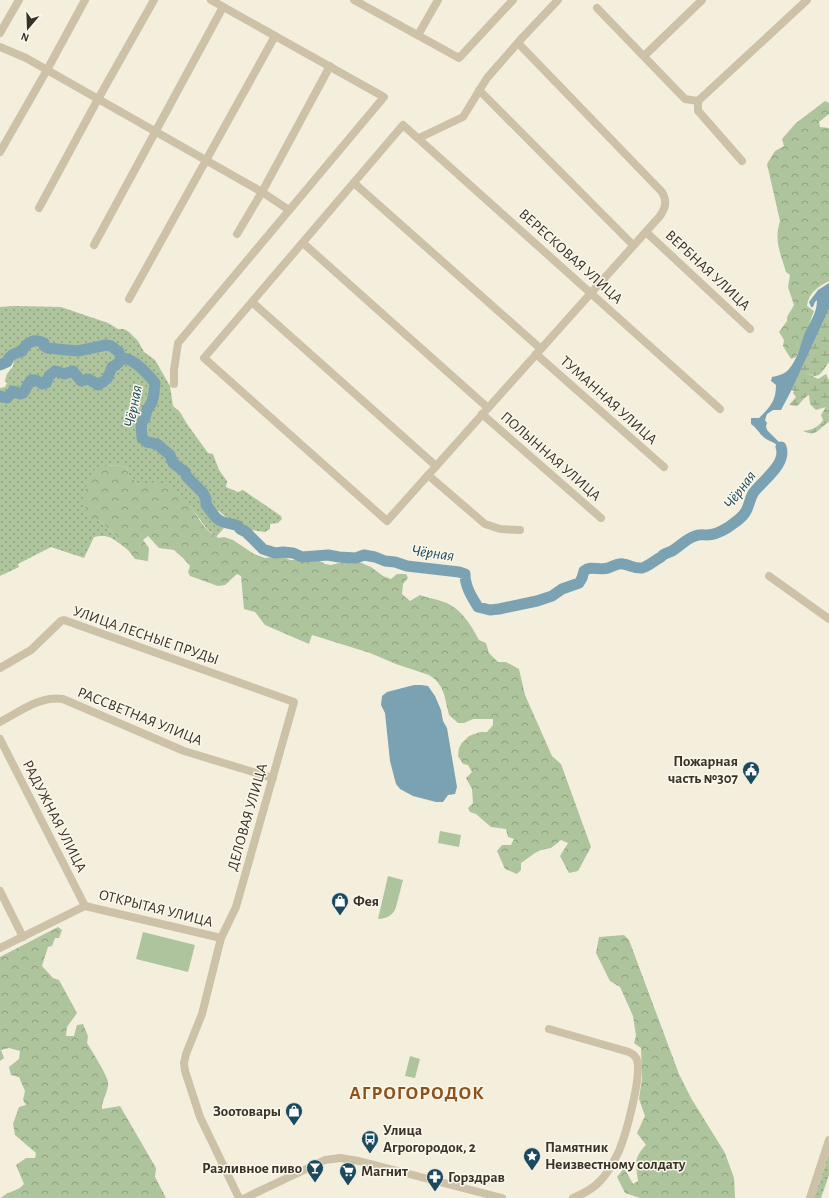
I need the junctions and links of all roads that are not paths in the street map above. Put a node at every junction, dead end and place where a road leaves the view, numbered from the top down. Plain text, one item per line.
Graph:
1 (19, 0) edge
2 (85, 0) edge
3 (154, 0) edge
4 (211, 0) edge
5 (354, 0) edge
6 (438, 0) edge
7 (513, 0) edge
8 (558, 0) edge
9 (702, 0) edge
10 (807, 0) edge
11 (223, 7) junction
12 (597, 8) dead end
13 (0, 33) edge
14 (418, 35) junction
15 (275, 36) junction
16 (518, 44) junction
17 (0, 47) edge
18 (644, 56) junction
19 (330, 66) junction
20 (47, 70) junction
21 (479, 90) junction
22 (98, 99) junction
23 (698, 100) junction
24 (156, 132) junction
25 (419, 138) junction
26 (0, 152) edge
27 (205, 160) junction
28 (742, 161) dead end
29 (354, 183) junction
30 (262, 192) junction
31 (39, 208) dead end
32 (289, 210) junction
33 (646, 232) junction
34 (237, 234) dead end
35 (303, 243) junction
36 (94, 245) dead end
37 (634, 245) junction
38 (591, 294) junction
39 (129, 299) dead end
40 (252, 302) junction
41 (750, 329) dead end
42 (539, 352) junction
43 (174, 384) dead end
44 (488, 408) junction
45 (720, 408) dead end
46 (482, 414) junction
47 (436, 466) junction
48 (664, 467) dead end
49 (428, 475) junction
50 (601, 518) dead end
51 (520, 530) dead end
52 (768, 576) dead end
53 (829, 619) edge
54 (0, 668) edge
55 (294, 702) joint
56 (0, 722) edge
57 (0, 739) edge
58 (273, 778) junction
59 (0, 891) edge
60 (85, 906) junction
61 (23, 937) junction
62 (221, 938) junction
63 (0, 948) edge
64 (549, 1029) dead end
65 (829, 1140) edge
66 (239, 1198) edge
67 (246, 1198) edge
68 (502, 1198) edge
69 (573, 1198) edge
70 (810, 1198) edge

1 - 13 street
2 - 20 street
3 - 22 street
4 - 11 street
5 - 14 street
6 - 14 street
7 - 14 street
8 - 16 street
9 - 18 street
10 - 23 street
11 - 15 street
11 - 24 street
12 - 18 street
15 - 19 street
15 - 27 street
16 - 21 street
16 - 33 street
17 - 20 street
18 - 23 street
19 - 30 street
19 - 32 street
20 - 22 street
20 - 26 street
21 - 25 street
21 - 37 street
22 - 24 street
22 - 31 street
23 - 28 street
24 - 27 street
24 - 36 street
25 - 29 street, ВЕРЕСКОВАЯ УЛИЦА
25 - 38 street, ВЕРЕСКОВАЯ УЛИЦА
27 - 30 street
27 - 39 street
29 - 35 street
29 - 42 street, ТУМАННАЯ УЛИЦА
30 - 32 street
30 - 34 street
32 - 43 street
33 - 37 street
33 - 41 street, ВЕРБНАЯ УЛИЦА
35 - 40 street
35 - 44 street
37 - 38 street
38 - 42 street
38 - 45 street, ВЕРЕСКОВАЯ УЛИЦА
40 - 47 street
40 - 49 street
42 - 44 street
42 - 48 street, ТУМАННАЯ УЛИЦА
44 - 46 street
46 - 47 street
46 - 50 street, ПОЛЫННАЯ УЛИЦА
47 - 49 street
49 - 51 street
52 - 53 street
54 - 55 street, УЛИЦА ЛЕСНЫЕ ПРУДЫ
55 - 58 street, ДЕЛОВАЯ УЛИЦА
56 - 58 street, РАССВЕТНАЯ УЛИЦА
57 - 60 street, РАДУЖНАЯ УЛИЦА
58 - 62 street, ДЕЛОВАЯ УЛИЦА
59 - 61 street
60 - 61 street
60 - 62 street, ОТКРЫТАЯ УЛИЦА
61 - 63 street
62 - 66 street, ДЕЛОВАЯ УЛИЦА
64 - 69 street
65 - 70 street
67 - 68 street

